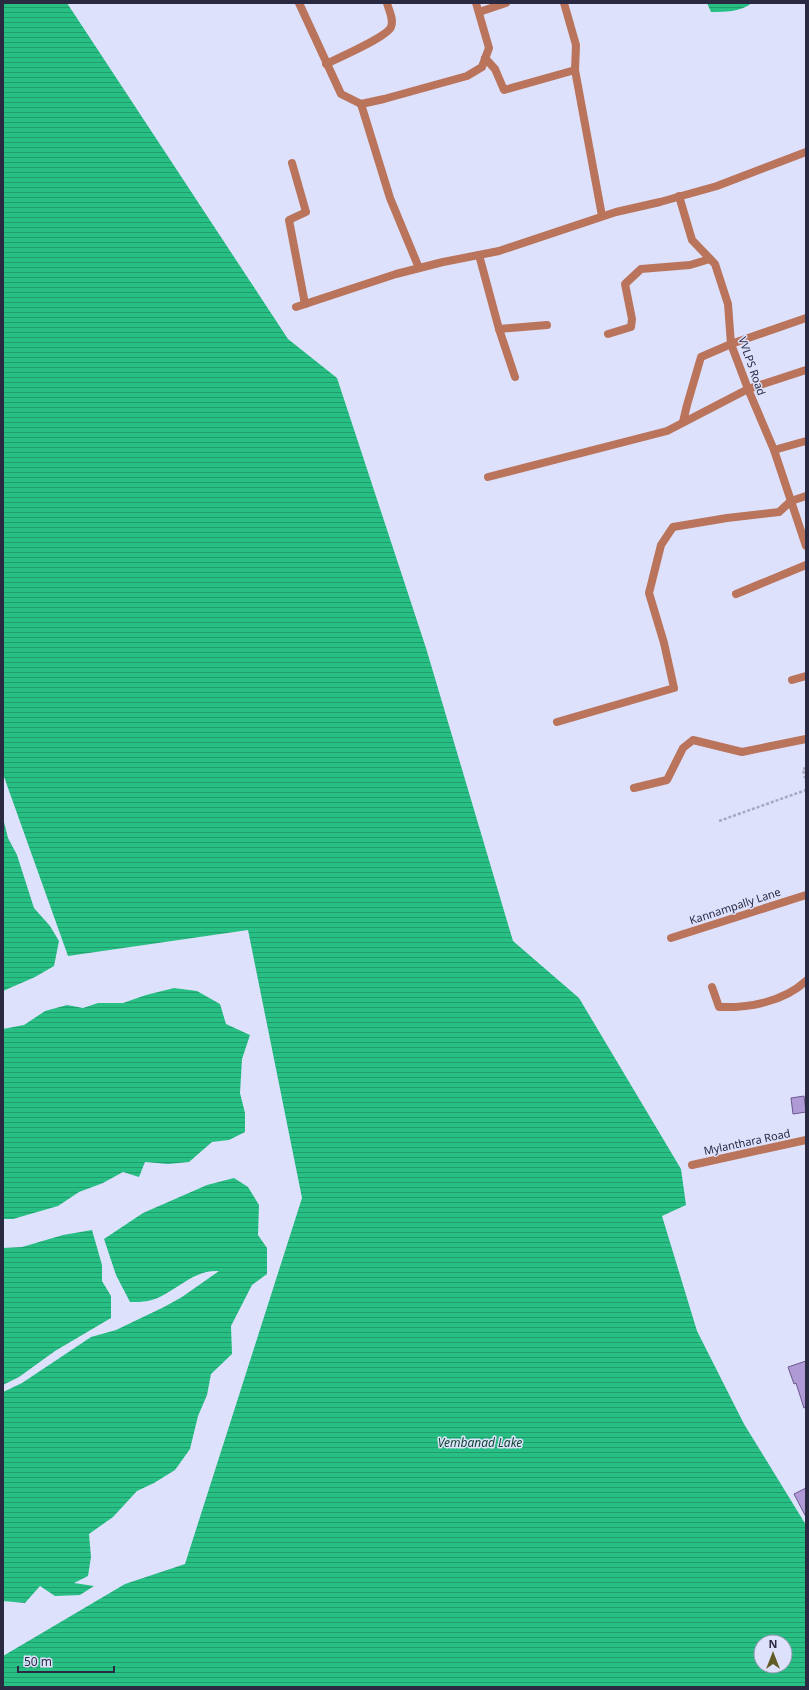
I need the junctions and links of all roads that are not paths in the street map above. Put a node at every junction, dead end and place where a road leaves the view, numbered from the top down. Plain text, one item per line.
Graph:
1 (299, 3) edge
2 (387, 3) edge
3 (476, 3) edge
4 (506, 3) edge
5 (564, 3) edge
6 (479, 12) junction
7 (485, 58) junction
8 (326, 64) junction
9 (575, 70) junction
10 (361, 104) junction
11 (806, 152) edge
12 (292, 163) dead end
13 (679, 196) junction
14 (602, 216) junction
15 (479, 255) junction
16 (710, 259) junction
17 (419, 268) junction
18 (305, 304) junction
19 (296, 307) dead end
20 (806, 318) edge
21 (547, 325) dead end
22 (499, 329) junction
23 (608, 334) dead end
24 (731, 344) junction
25 (806, 370) edge
26 (515, 377) dead end
27 (748, 389) junction
28 (683, 422) junction
29 (806, 440) edge
30 (774, 450) junction
31 (488, 477) dead end
32 (806, 496) edge
33 (791, 501) junction
34 (806, 546) edge
35 (806, 565) edge
36 (736, 594) dead end
37 (806, 676) edge
38 (792, 680) dead end
39 (557, 722) dead end
40 (806, 739) edge
41 (634, 788) dead end
42 (806, 895) edge
43 (671, 938) dead end
44 (806, 981) edge
45 (712, 987) dead end
46 (806, 1140) edge
47 (692, 1164) dead end

1 - 8 street
2 - 8 street
3 - 6 street
4 - 6 street
5 - 9 street
6 - 7 street
7 - 9 street
7 - 10 street
8 - 10 street
9 - 14 street
10 - 17 street
11 - 13 street
12 - 18 street
13 - 14 street
13 - 16 street, VVLPS Road
14 - 15 street
15 - 17 street
15 - 22 street
16 - 23 street
16 - 24 street, VVLPS Road
17 - 18 street
18 - 19 street
20 - 24 street
21 - 22 street
22 - 26 street
24 - 27 street, VVLPS Road
24 - 28 street
25 - 27 street
27 - 28 street
27 - 30 street, VVLPS Road
28 - 31 street
29 - 30 street
30 - 33 street, VVLPS Road
32 - 33 street
33 - 34 street, VVLPS Road
33 - 39 street
35 - 36 street
37 - 38 street
40 - 41 street
42 - 43 street, Kannampally Lane
44 - 45 street
46 - 47 street, Mylanthara Road

